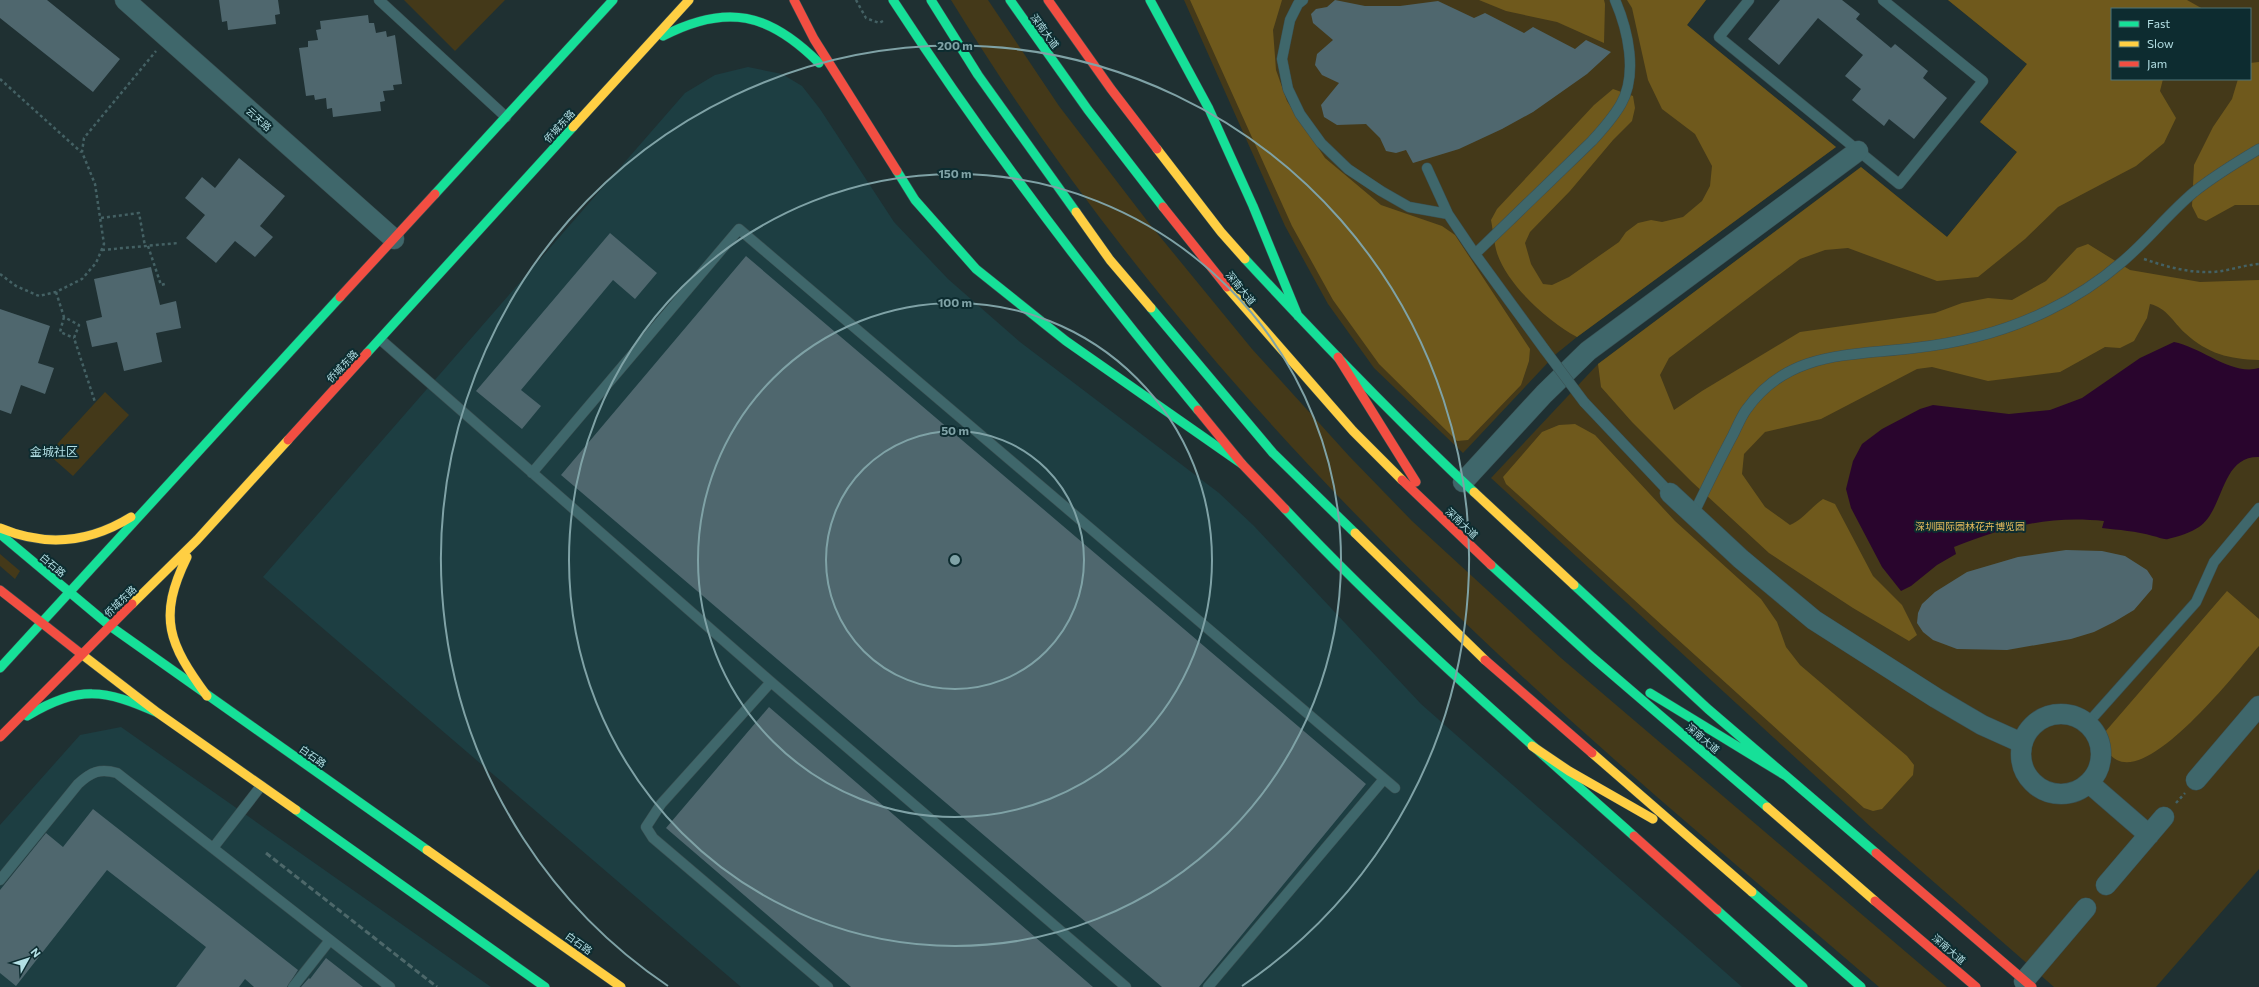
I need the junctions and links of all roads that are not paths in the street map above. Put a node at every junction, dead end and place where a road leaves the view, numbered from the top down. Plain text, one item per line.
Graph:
1 (125, 0) edge
2 (379, 0) edge
3 (613, 0) edge
4 (689, 0) edge
5 (794, 0) edge
6 (894, 0) edge
7 (931, 0) edge
8 (1010, 0) edge
9 (1048, 0) edge
10 (1150, 0) edge
11 (1303, 0) edge
12 (1616, 0) edge
13 (1749, 0) edge
14 (1883, 0) edge
15 (644, 48) junction
16 (847, 94) junction
17 (506, 117) junction
18 (2259, 149) edge
19 (1858, 151) junction
20 (1427, 168) dead end
21 (1448, 214) junction
22 (394, 239) junction
23 (1475, 254) junction
24 (1298, 316) junction
25 (381, 340) junction
26 (1338, 357) junction
27 (1242, 464) junction
28 (532, 473) junction
29 (1463, 482) junction
30 (1670, 493) joint
31 (153, 502) junction
32 (2259, 508) edge
33 (1693, 515) junction
34 (1444, 522) junction
35 (0, 528) edge
36 (0, 534) edge
37 (197, 540) junction
38 (0, 590) edge
39 (69, 593) junction
40 (41, 622) junction
41 (110, 626) junction
42 (80, 653) junction
43 (1592, 657) junction
44 (0, 668) edge
45 (771, 682) junction
46 (207, 696) junction
47 (2259, 706) edge
48 (158, 713) junction
49 (2087, 724) junction
50 (8, 728) junction
51 (0, 737) edge
52 (2022, 743) junction
53 (1532, 746) junction
54 (1786, 776) junction
55 (1384, 779) junction
56 (2196, 780) road end
57 (2089, 783) junction
58 (260, 786) junction
59 (1395, 788) dead end
60 (2164, 817) road end
61 (2149, 835) junction
62 (213, 848) junction
63 (1702, 849) junction
64 (0, 880) edge
65 (2106, 885) dead end
66 (2086, 908) dead end
67 (330, 940) junction
68 (2028, 984) edge
69 (293, 987) edge
70 (390, 987) edge
71 (545, 987) edge
72 (622, 987) edge
73 (828, 987) edge
74 (1126, 987) edge
75 (1208, 987) edge
76 (1803, 987) edge
77 (1861, 987) edge
78 (1976, 987) edge

1 - 22 street, 云天路
2 - 17 lane
3 - 17 main road
4 - 15 main road, 侨城东路
5 - 16 main road
6 - 27 main road
7 - 63 main road
8 - 34 main road, 深南大道
9 - 24 main road
10 - 24 main road
11 - 21 lane
12 - 23 lane
13 - 19 lane
14 - 19 lane
15 - 16 main road
15 - 25 main road, 侨城东路
16 - 27 main road
17 - 22 main road
18 - 33 lane
19 - 29 street
20 - 21 lane
21 - 23 lane
22 - 31 main road
23 - 30 lane, bridge
24 - 26 main road
25 - 28 lane
25 - 37 main road, 侨城东路
26 - 29 main road
26 - 34 main road
27 - 53 main road
28 - 45 lane
28 - 55 lane
29 - 54 main road
30 - 33 street
31 - 35 main road
31 - 39 main road
32 - 49 lane
33 - 52 street
34 - 43 main road, 深南大道
36 - 39 main road, 白石路
37 - 41 main road, 侨城东路
37 - 46 main road
38 - 40 main road
39 - 40 main road
39 - 41 main road, 白石路
40 - 42 main road
40 - 44 main road
41 - 42 main road, 侨城东路
41 - 46 main road, 白石路
42 - 48 main road
42 - 50 main road, 侨城东路
43 - 54 main road
43 - 78 main road, 深南大道
45 - 73 lane
45 - 74 lane
46 - 72 main road, 白石路
47 - 56 street
48 - 50 main road
48 - 58 main road
49 - 52 street
49 - 57 street
50 - 51 main road, 侨城东路
52 - 57 street
53 - 63 main road
53 - 76 main road
54 - 68 main road
55 - 59 lane
55 - 75 lane
57 - 61 street
58 - 62 lane
58 - 71 main road
60 - 61 street
61 - 65 street
62 - 64 lane
62 - 67 lane
63 - 77 main road
66 - 68 street
67 - 69 lane
67 - 70 lane

